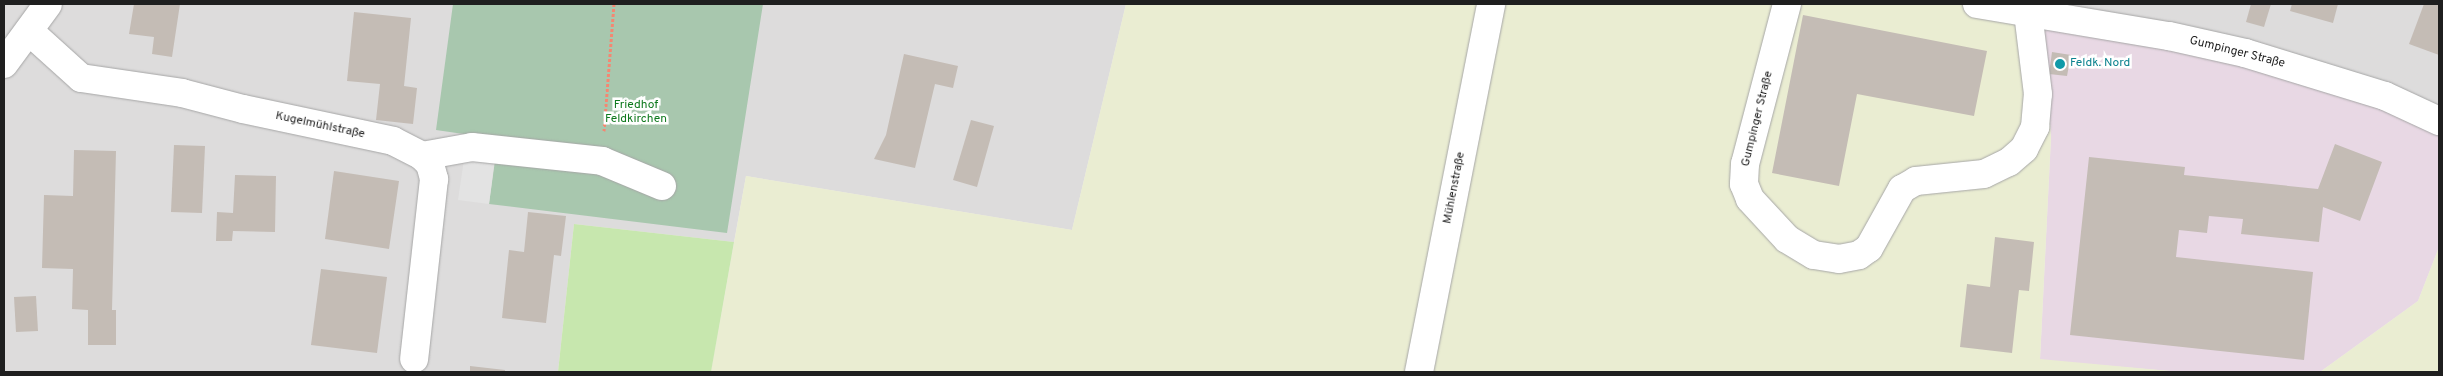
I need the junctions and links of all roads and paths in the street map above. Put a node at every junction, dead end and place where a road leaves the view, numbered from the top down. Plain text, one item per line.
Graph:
1 (48, 4) edge
2 (614, 4) edge
3 (1491, 4) edge
4 (1787, 4) edge
5 (1977, 4) edge
6 (2028, 12) junction
7 (29, 31) junction
8 (4, 64) edge
9 (2439, 121) edge
10 (422, 156) junction
11 (602, 162) junction
12 (662, 186) dead end
13 (414, 359) dead end
14 (1419, 372) edge

1 - 7 street
2 - 11 path
3 - 14 street, Mühlenstraße
4 - 6 street, Gumpinger Straße
5 - 6 street, Gumpinger Straße
6 - 9 street, Gumpinger Straße
7 - 8 street
7 - 10 street, Kugelmühlstraße
10 - 11 street
10 - 13 street
11 - 12 street

